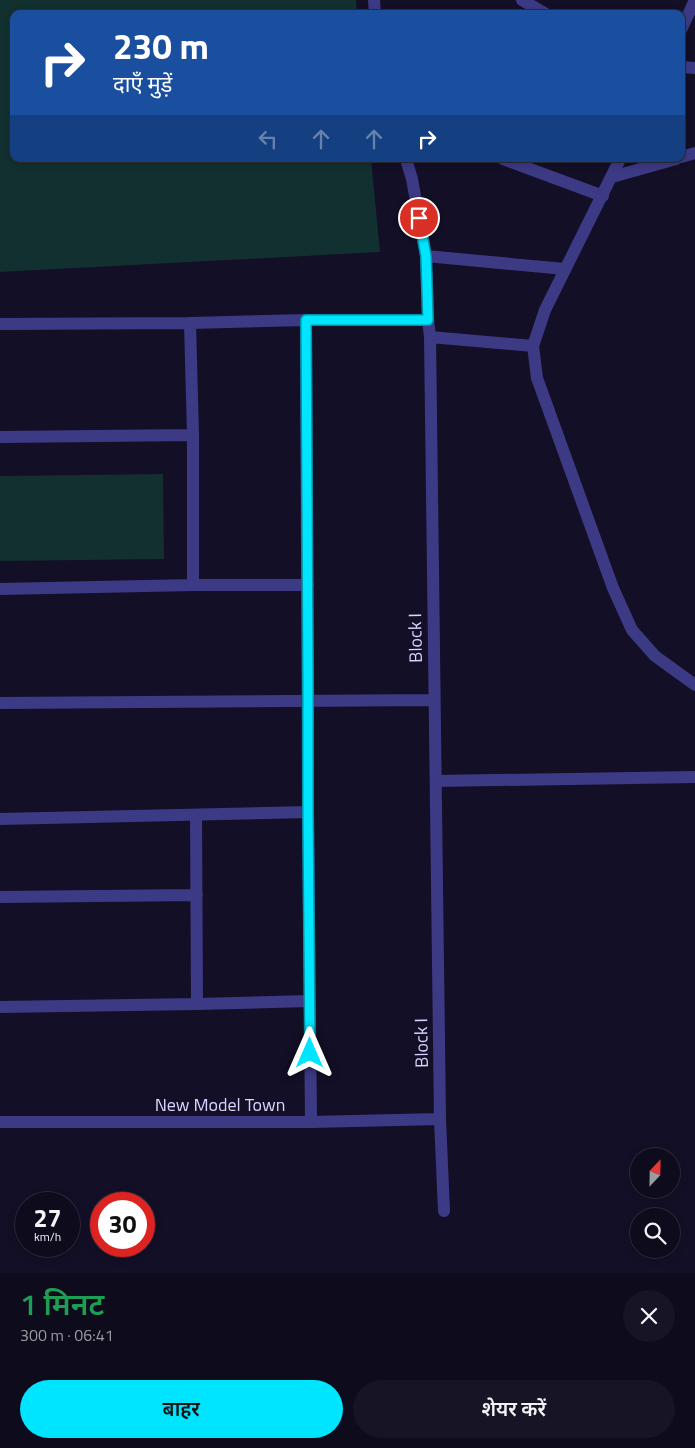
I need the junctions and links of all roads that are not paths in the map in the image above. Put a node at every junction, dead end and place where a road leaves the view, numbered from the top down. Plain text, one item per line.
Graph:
1 (522, 0) edge
2 (695, 0) edge
3 (539, 10) edge
4 (685, 21) edge
5 (407, 162) edge
6 (512, 162) edge
7 (619, 162) edge
8 (665, 162) edge
9 (612, 177) junction
10 (603, 196) junction
11 (426, 256) junction
12 (566, 269) junction
13 (306, 320) junction
14 (428, 320) junction
15 (190, 323) junction
16 (0, 324) edge
17 (430, 336) junction
18 (533, 346) junction
19 (192, 435) junction
20 (0, 437) edge
21 (193, 584) junction
22 (308, 585) junction
23 (0, 588) edge
24 (695, 685) edge
25 (308, 700) junction
26 (433, 700) junction
27 (0, 703) edge
28 (695, 777) edge
29 (436, 781) junction
30 (308, 812) junction
31 (196, 815) junction
32 (0, 819) edge
33 (197, 894) junction
34 (0, 897) edge
35 (310, 1001) junction
36 (197, 1004) junction
37 (0, 1007) edge
38 (440, 1119) junction
39 (0, 1122) edge
40 (311, 1122) junction
41 (444, 1211) dead end

1 - 3 street
2 - 4 street
5 - 11 street, Block I
6 - 10 street
7 - 9 street
8 - 9 street
9 - 10 street
10 - 12 street
11 - 12 street
11 - 14 street, Block I
12 - 18 street
13 - 14 street
13 - 15 street
13 - 22 street
14 - 17 street, Block I
15 - 16 street
15 - 19 street
17 - 18 street
17 - 26 street, Block I
18 - 24 street
19 - 20 street
19 - 21 street
21 - 22 street
21 - 23 street
22 - 25 street
25 - 26 street
25 - 27 street
25 - 30 street
26 - 29 street, Block I
28 - 29 street
29 - 38 street, Block I
30 - 31 street
30 - 35 street
31 - 32 street
31 - 33 street
33 - 34 street
33 - 36 street
35 - 36 street
35 - 40 street
36 - 37 street
38 - 40 street, New Model Town
38 - 41 street, Block I
39 - 40 street, New Model Town

